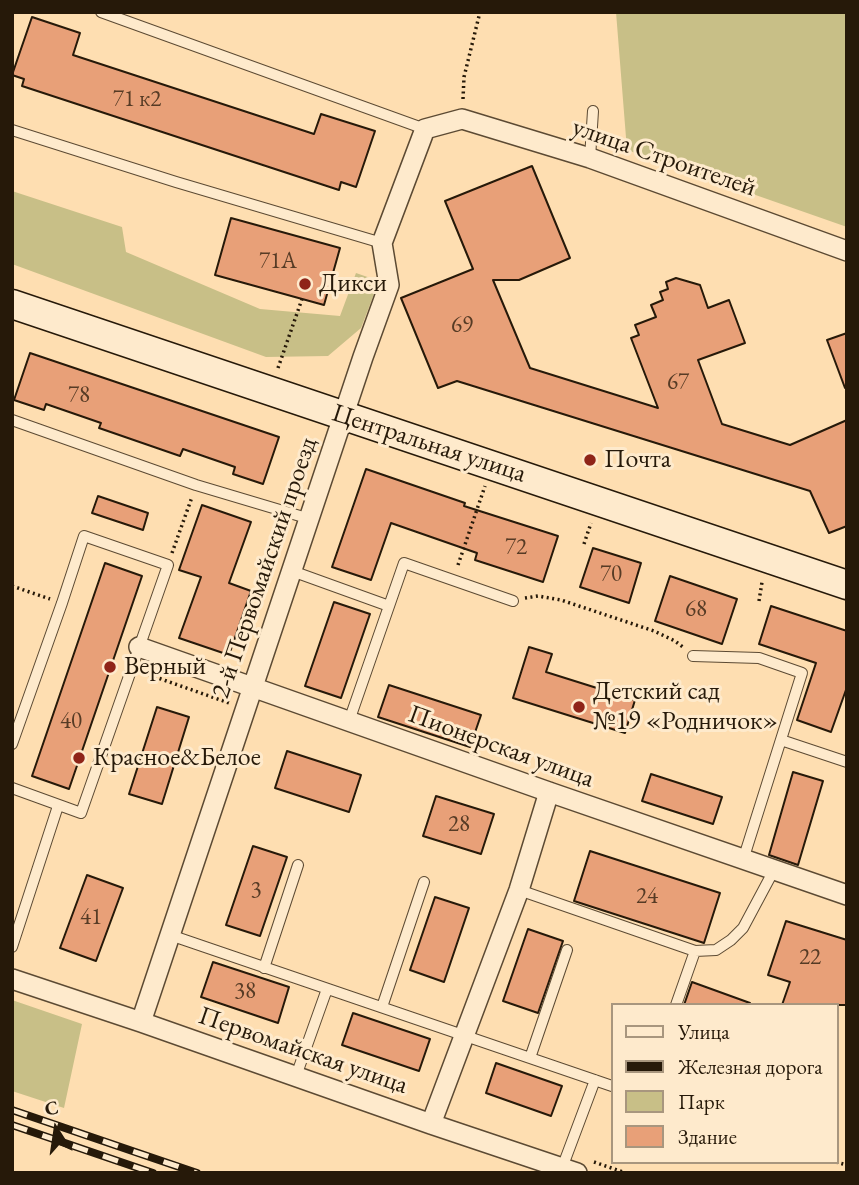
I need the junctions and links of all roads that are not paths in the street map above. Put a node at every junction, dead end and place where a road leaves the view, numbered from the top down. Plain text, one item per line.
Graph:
1 (101, 12) edge
2 (593, 111) dead end
3 (425, 129) junction
4 (12, 130) edge
5 (590, 158) junction
6 (382, 243) junction
7 (847, 251) edge
8 (12, 304) edge
9 (344, 416) junction
10 (12, 421) edge
11 (310, 519) junction
12 (292, 571) junction
13 (847, 585) edge
14 (513, 601) road end
15 (389, 606) junction
16 (139, 647) junction
17 (693, 656) road end
18 (253, 686) junction
19 (349, 721) junction
20 (781, 740) junction
21 (12, 744) edge
22 (847, 762) edge
23 (12, 788) edge
24 (549, 792) junction
25 (58, 806) junction
26 (743, 860) junction
27 (298, 865) dead end
28 (774, 870) junction
29 (424, 883) dead end
30 (519, 890) junction
31 (847, 895) edge
32 (170, 935) junction
33 (12, 947) edge
34 (567, 950) dead end
35 (695, 950) junction
36 (264, 968) junction
37 (12, 979) edge
38 (327, 989) junction
39 (677, 1003) edge
40 (382, 1007) junction
41 (141, 1021) junction
42 (464, 1035) junction
43 (530, 1058) junction
44 (296, 1076) junction
45 (595, 1080) junction
46 (610, 1085) edge
47 (431, 1124) junction
48 (570, 1170) edge

1 - 3 lane
2 - 5 lane
3 - 5 street, улица Строителей
3 - 6 street
4 - 6 lane
5 - 7 street, улица Строителей
6 - 9 street, 2-й Первомайский проезд
8 - 9 main road, Центральная улица
9 - 11 street, 2-й Первомайский проезд
9 - 13 main road, Центральная улица
10 - 11 lane
11 - 12 street, 2-й Первомайский проезд
12 - 15 lane
12 - 18 street, 2-й Первомайский проезд
14 - 15 lane
15 - 19 lane
16 - 18 street, Пионерская улица
16 - 21 lane
16 - 25 lane
17 - 20 lane
18 - 19 street, Пионерская улица
18 - 32 street, 2-й Первомайский проезд
19 - 24 street, Пионерская улица
20 - 22 lane
20 - 26 lane
23 - 25 lane
24 - 26 street, Пионерская улица
24 - 30 street
25 - 33 lane
26 - 28 street, Пионерская улица
27 - 36 lane
28 - 31 street, Пионерская улица
28 - 35 lane
29 - 40 lane
30 - 35 lane
30 - 42 street
32 - 36 lane
32 - 41 street, 2-й Первомайский проезд
34 - 43 lane
35 - 39 lane
36 - 38 lane
37 - 41 street, Первомайская улица
38 - 40 lane
38 - 44 lane
40 - 42 lane
41 - 44 street, Первомайская улица
42 - 43 lane
42 - 47 street
43 - 45 lane
44 - 47 street, Первомайская улица
45 - 46 lane
45 - 48 lane
47 - 48 street, Первомайская улица

